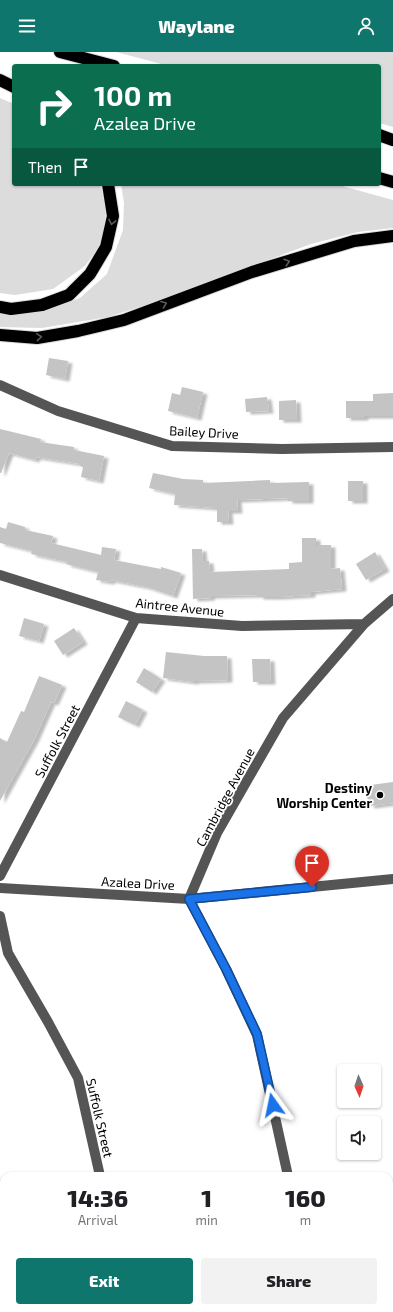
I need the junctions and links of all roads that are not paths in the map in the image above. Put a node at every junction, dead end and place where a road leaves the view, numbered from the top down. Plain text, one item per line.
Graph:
1 (60, 52) edge
2 (106, 64) edge
3 (0, 76) edge
4 (12, 79) edge
5 (0, 80) edge
6 (12, 86) edge
7 (381, 136) edge
8 (393, 140) edge
9 (381, 179) edge
10 (393, 182) edge
11 (108, 186) edge
12 (393, 236) edge
13 (0, 307) edge
14 (0, 335) edge
15 (0, 385) edge
16 (393, 447) edge
17 (0, 575) edge
18 (393, 599) edge
19 (136, 618) junction
20 (364, 624) junction
21 (0, 876) edge
22 (393, 879) edge
23 (0, 888) edge
24 (189, 899) junction
25 (0, 916) edge
26 (99, 1172) edge
27 (287, 1172) edge

1 - 2 highway
3 - 4 highway
5 - 6 highway
7 - 8 highway
9 - 10 highway
11 -> 13 highway
14 -> 12 highway
15 - 16 street, Bailey Drive
17 - 19 street, Aintree Avenue
18 - 20 street, Cambridge Avenue
19 - 20 street, Aintree Avenue
19 - 21 street, Suffolk Street
20 - 24 street, Cambridge Avenue
22 - 24 street, Azalea Drive
23 - 24 street, Azalea Drive
24 - 27 street
25 - 26 street, Suffolk Street

